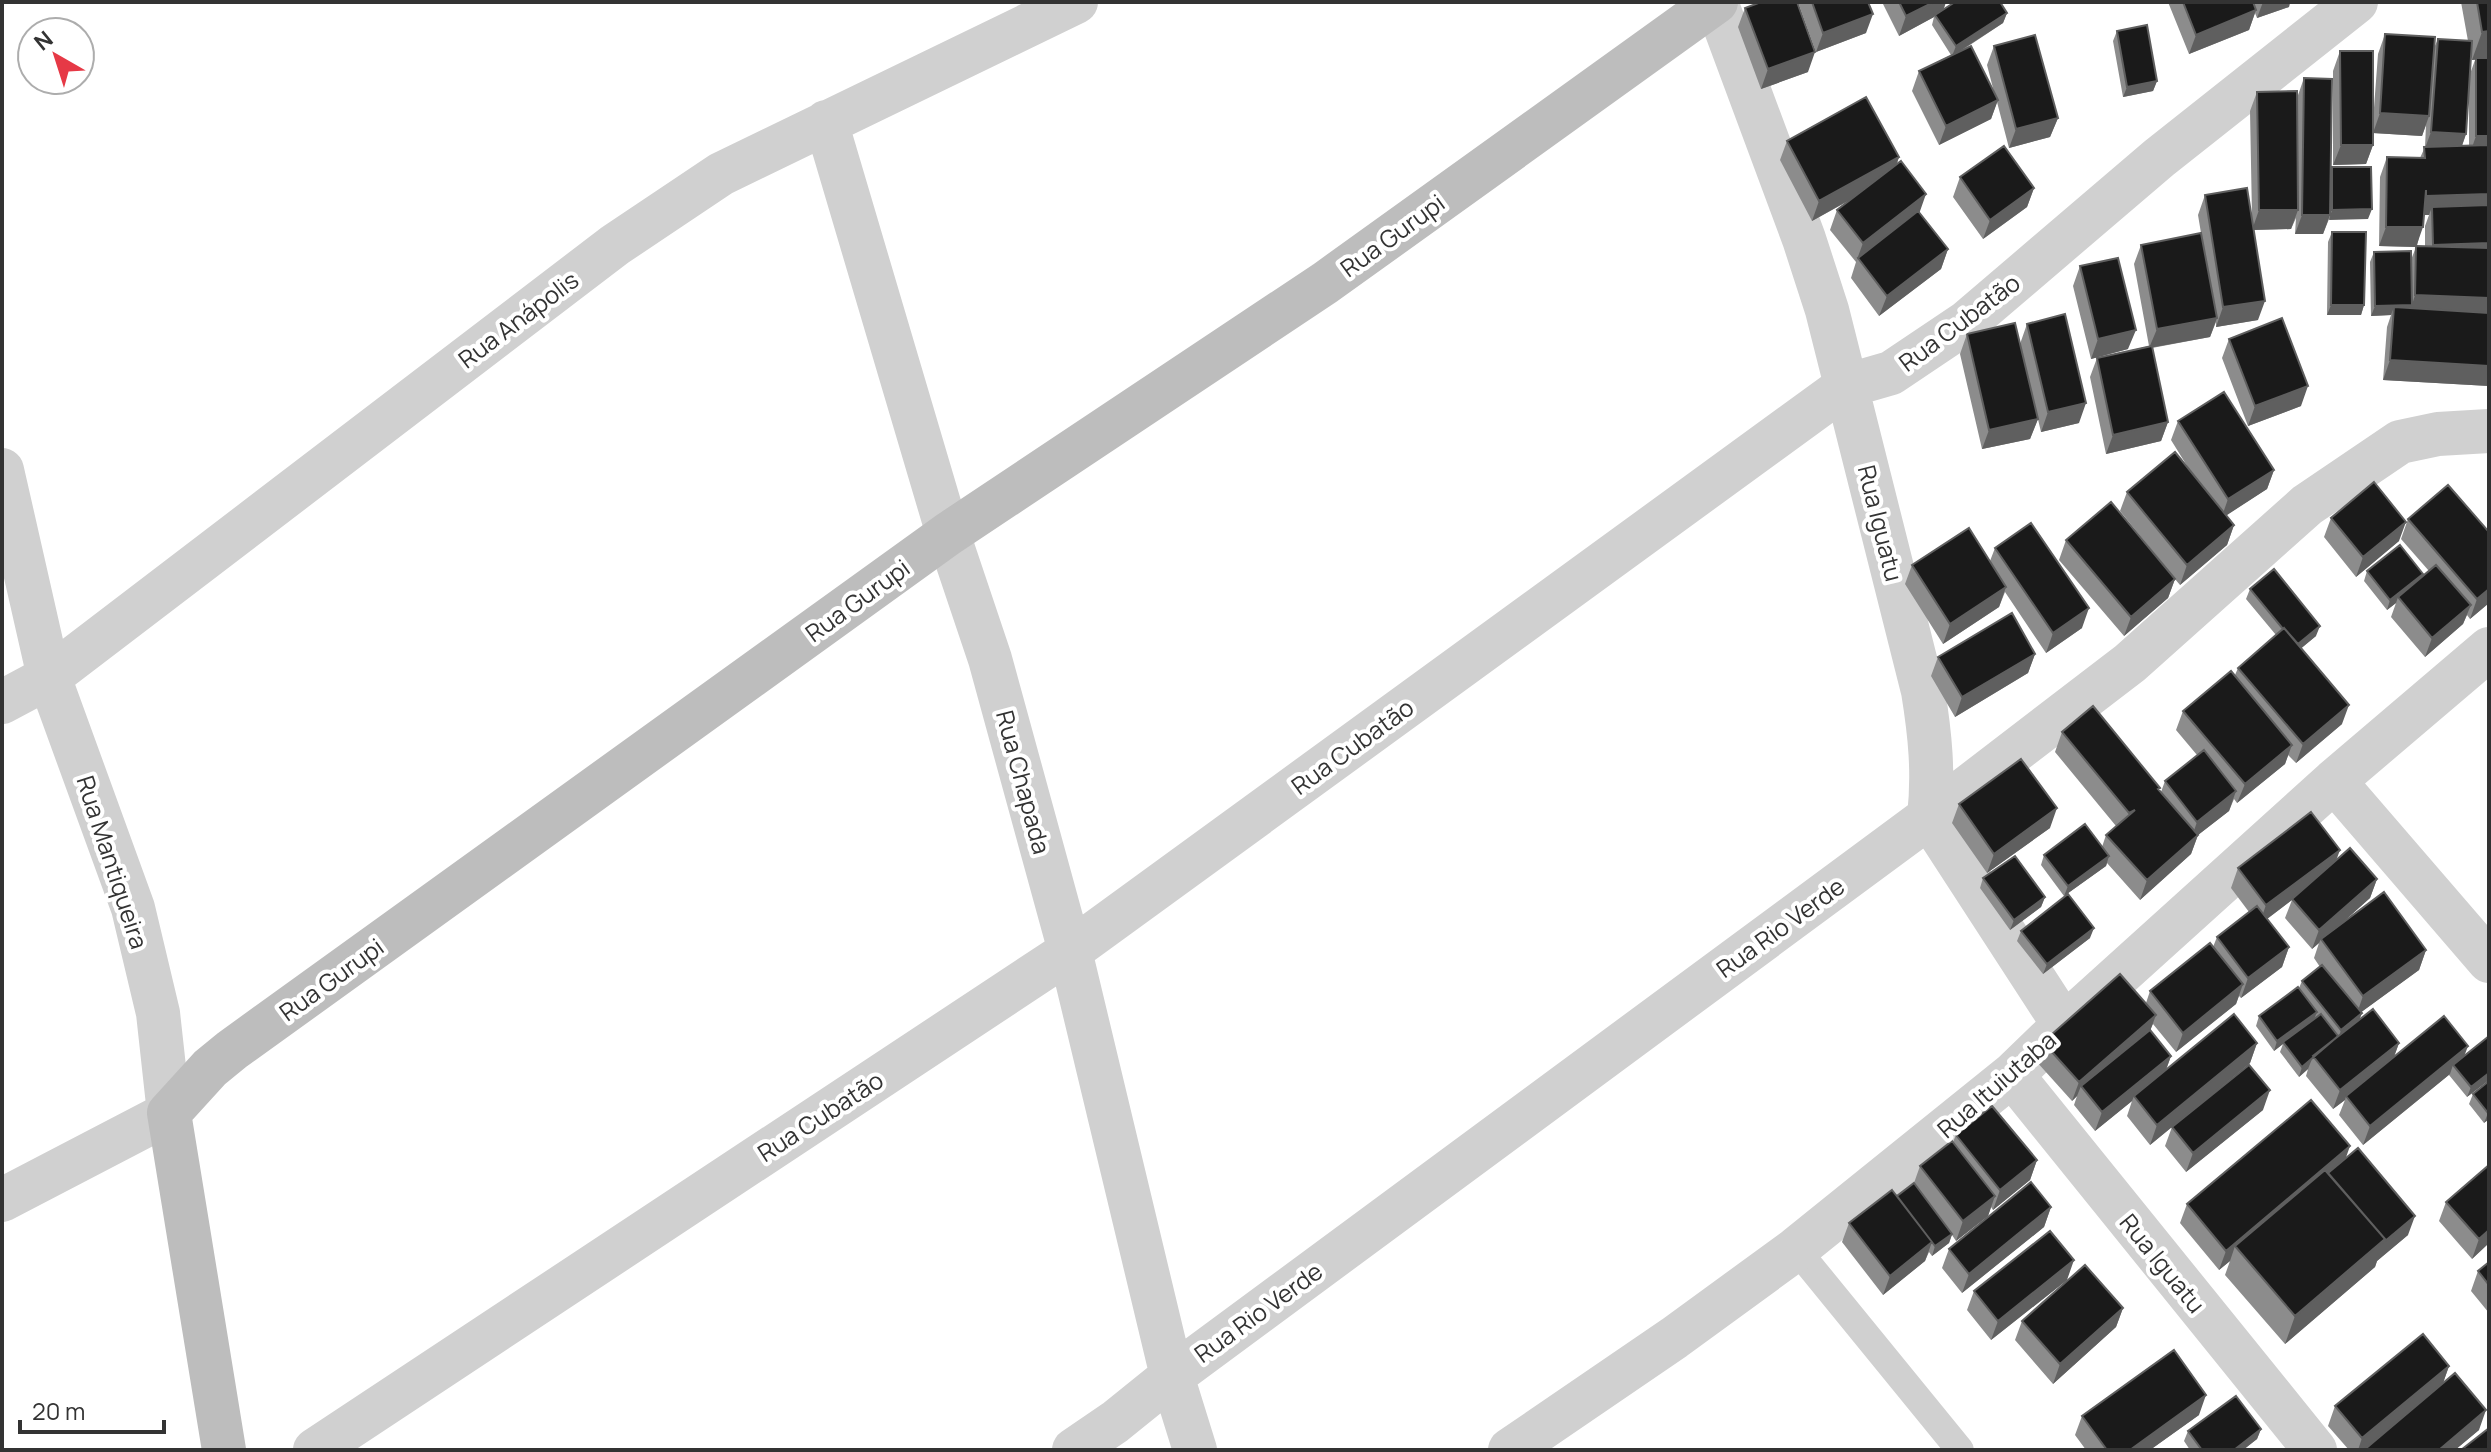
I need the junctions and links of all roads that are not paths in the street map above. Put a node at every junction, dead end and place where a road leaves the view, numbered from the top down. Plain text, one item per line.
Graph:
1 (1076, 2) edge
2 (1716, 2) edge
3 (2356, 2) edge
4 (826, 122) junction
5 (1846, 386) junction
6 (2489, 431) edge
7 (2, 470) edge
8 (948, 534) junction
9 (2489, 649) edge
10 (49, 677) junction
11 (2, 702) edge
12 (2334, 781) junction
13 (1929, 817) junction
14 (1070, 951) junction
15 (2489, 961) edge
16 (2064, 1025) junction
17 (2012, 1075) junction
18 (169, 1113) junction
19 (2, 1200) edge
20 (1796, 1249) junction
21 (1172, 1376) junction
22 (224, 1450) edge
23 (315, 1450) edge
24 (1074, 1450) edge
25 (1195, 1450) edge
26 (1510, 1450) edge
27 (1960, 1450) edge
28 (2315, 1450) edge

1 - 4 street, Rua Anápolis
2 - 5 street, Rua Iguatu
2 - 8 street, Rua Gurupi
3 - 5 street, Rua Cubatão
4 - 8 street, Rua Chapada
4 - 10 street, Rua Anápolis
5 - 13 street, Rua Iguatu
5 - 14 street, Rua Cubatão
6 - 13 street, Rua Rio Verde
7 - 10 street, Rua Mantiqueira
8 - 14 street, Rua Chapada
8 - 18 street, Rua Gurupi
9 - 12 street, Rua Ituiutaba
10 - 11 street, Rua Anápolis
10 - 18 street, Rua Mantiqueira
12 - 15 street
12 - 16 street, Rua Ituiutaba
13 - 16 street
13 - 21 street, Rua Rio Verde
14 - 21 street, Rua Chapada
14 - 23 street, Rua Cubatão
16 - 17 street, Rua Ituiutaba
17 - 20 street, Rua Ituiutaba
17 - 28 street, Rua Iguatu
18 - 19 street, Rua Gurupi
18 - 22 street, Rua Mantiqueira
20 - 26 street, Rua Ituiutaba
20 - 27 lane
21 - 24 street, Rua Rio Verde
21 - 25 street, Rua Chapada

